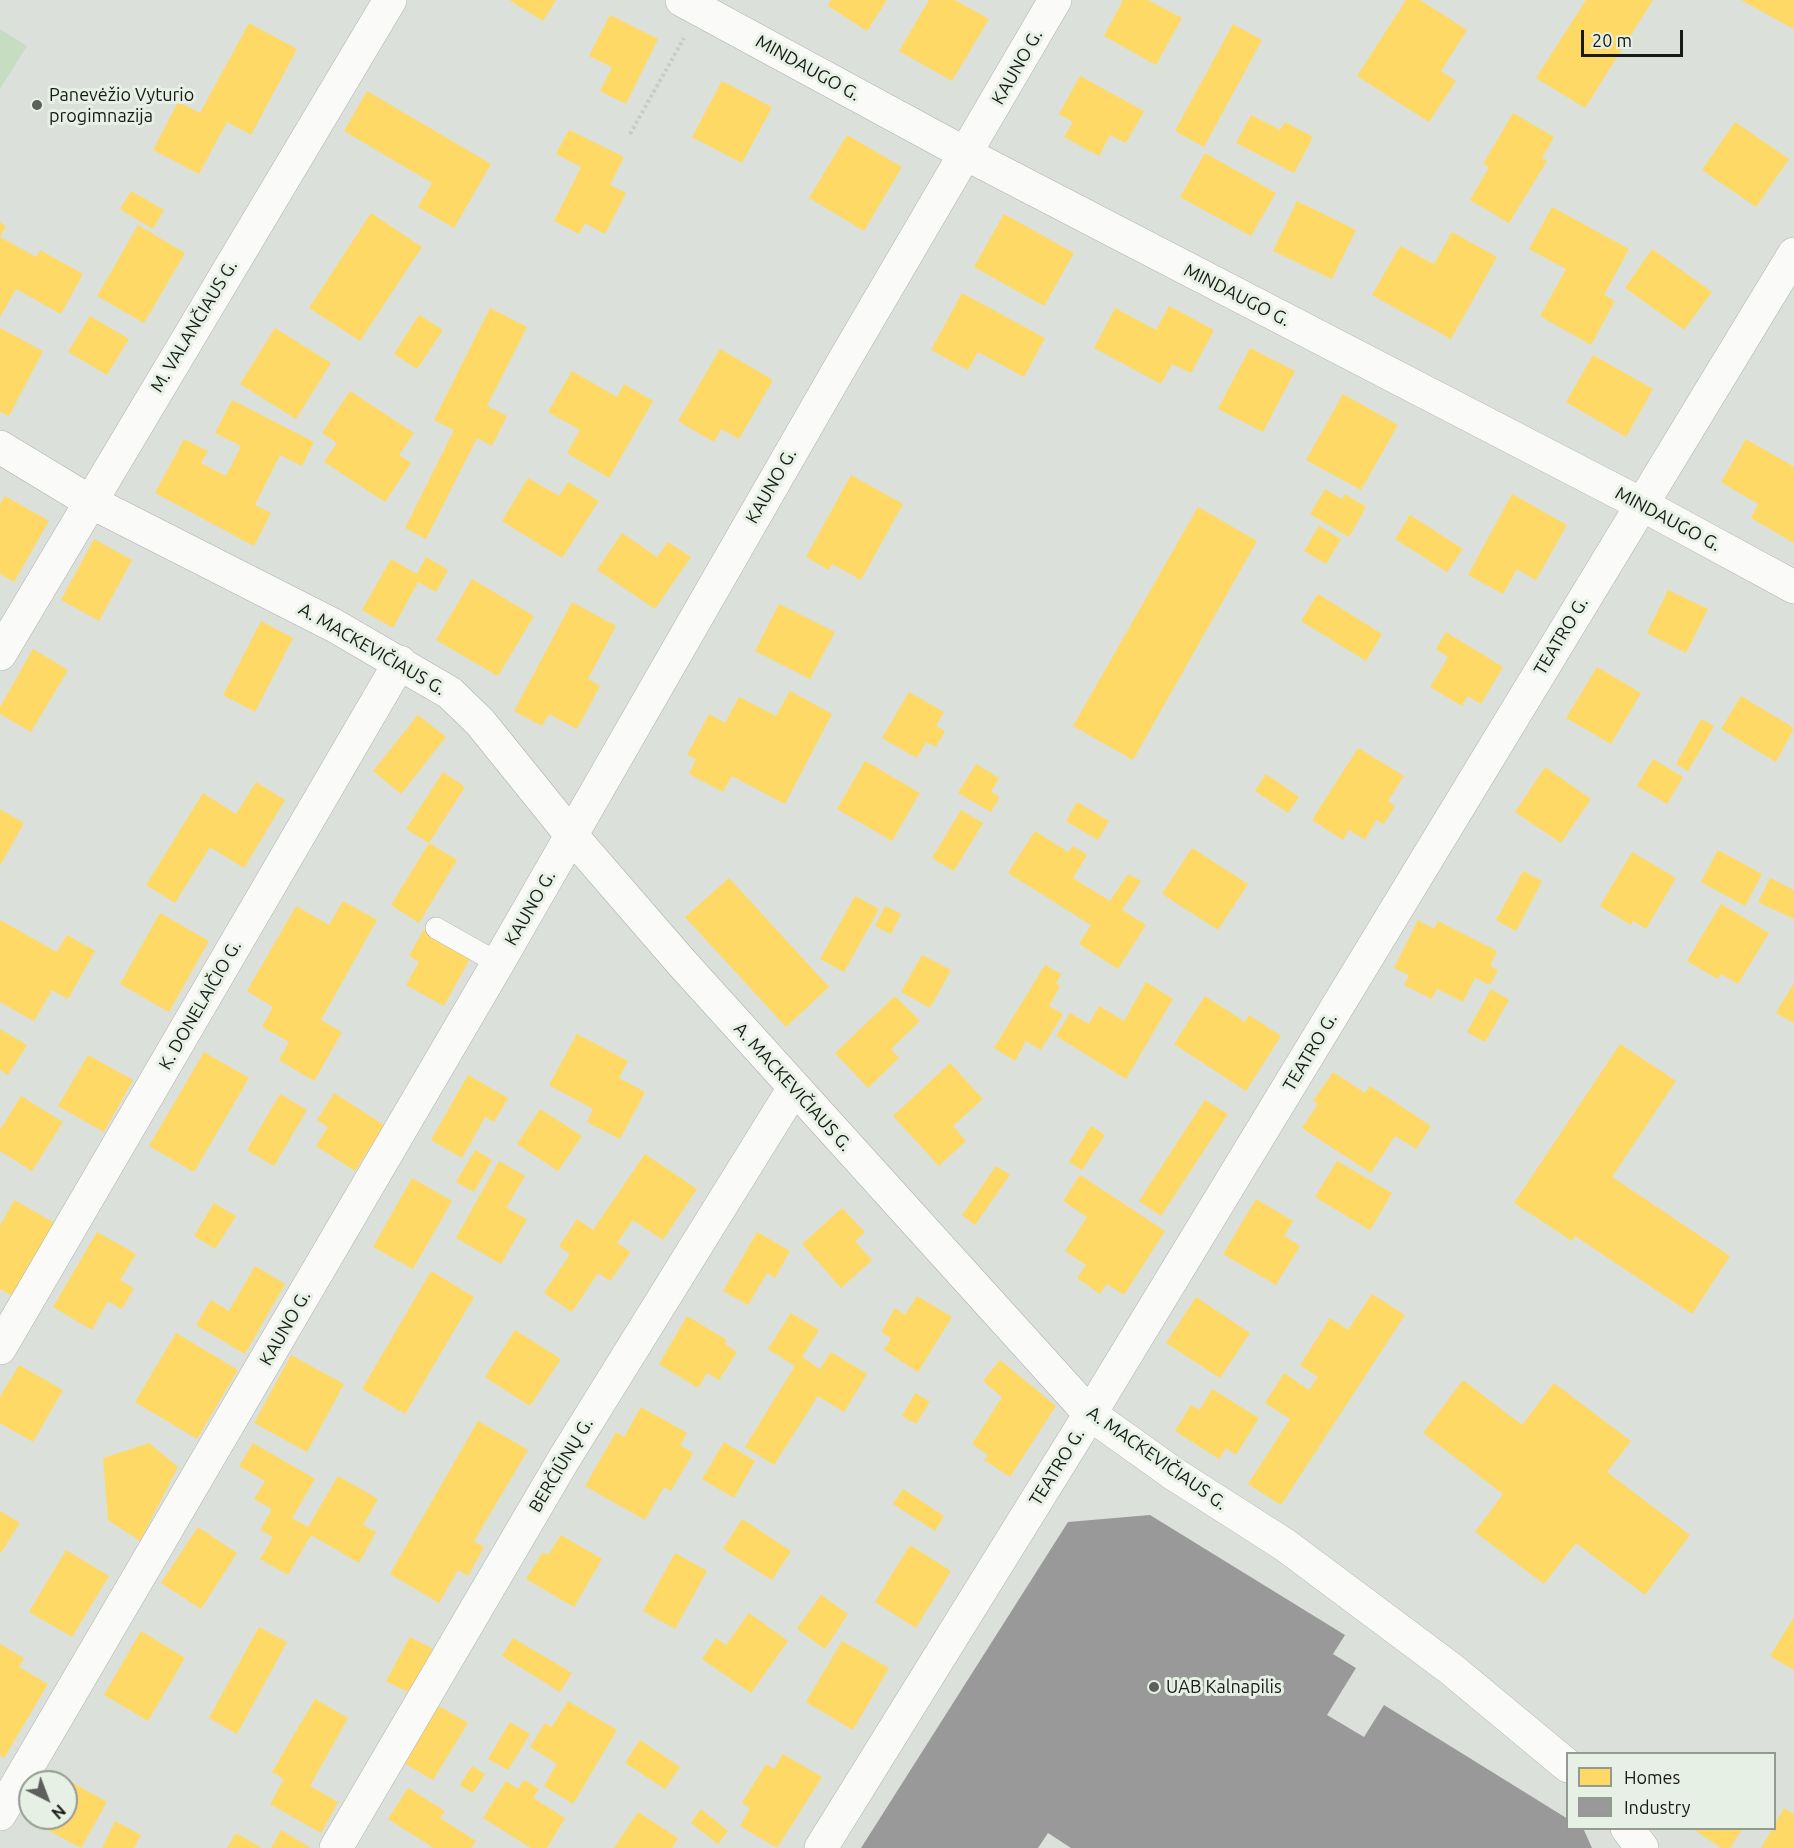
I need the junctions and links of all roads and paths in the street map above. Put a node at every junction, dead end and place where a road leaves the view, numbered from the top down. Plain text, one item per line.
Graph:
1 (390, 0) edge
2 (1056, 0) edge
3 (691, 5) edge
4 (630, 134) dead end
5 (966, 154) junction
6 (1794, 254) edge
7 (0, 447) edge
8 (89, 501) junction
9 (1641, 504) junction
10 (1794, 587) edge
11 (0, 654) edge
12 (400, 662) junction
13 (572, 836) junction
14 (436, 928) dead end
15 (498, 963) junction
16 (794, 1088) junction
17 (0, 1348) edge
18 (1090, 1414) junction
19 (1566, 1764) edge
20 (0, 1814) edge
21 (1628, 1830) edge
22 (336, 1848) edge
23 (821, 1848) edge
24 (1642, 1848) edge

1 - 8 street, M. VALANČIAUS G.
2 - 5 street, KAUNO G.
3 - 4 path
3 - 5 street, MINDAUGO G.
5 - 9 street, MINDAUGO G.
5 - 13 street, KAUNO G.
6 - 9 street, TEATRO G.
7 - 8 street, A. MACKEVIČIAUS G.
8 - 11 street, M. VALANČIAUS G.
8 - 12 street, A. MACKEVIČIAUS G.
9 - 10 street, MINDAUGO G.
9 - 18 street, TEATRO G.
12 - 13 street, A. MACKEVIČIAUS G.
12 - 17 street, K. DONELAIČIO G.
13 - 15 street, KAUNO G.
13 - 16 street, A. MACKEVIČIAUS G.
14 - 15 lane
15 - 20 street, KAUNO G.
16 - 18 street, A. MACKEVIČIAUS G.
16 - 22 street, BERČIŪNŲ G.
18 - 19 street, A. MACKEVIČIAUS G.
18 - 23 street, TEATRO G.
21 - 24 street

